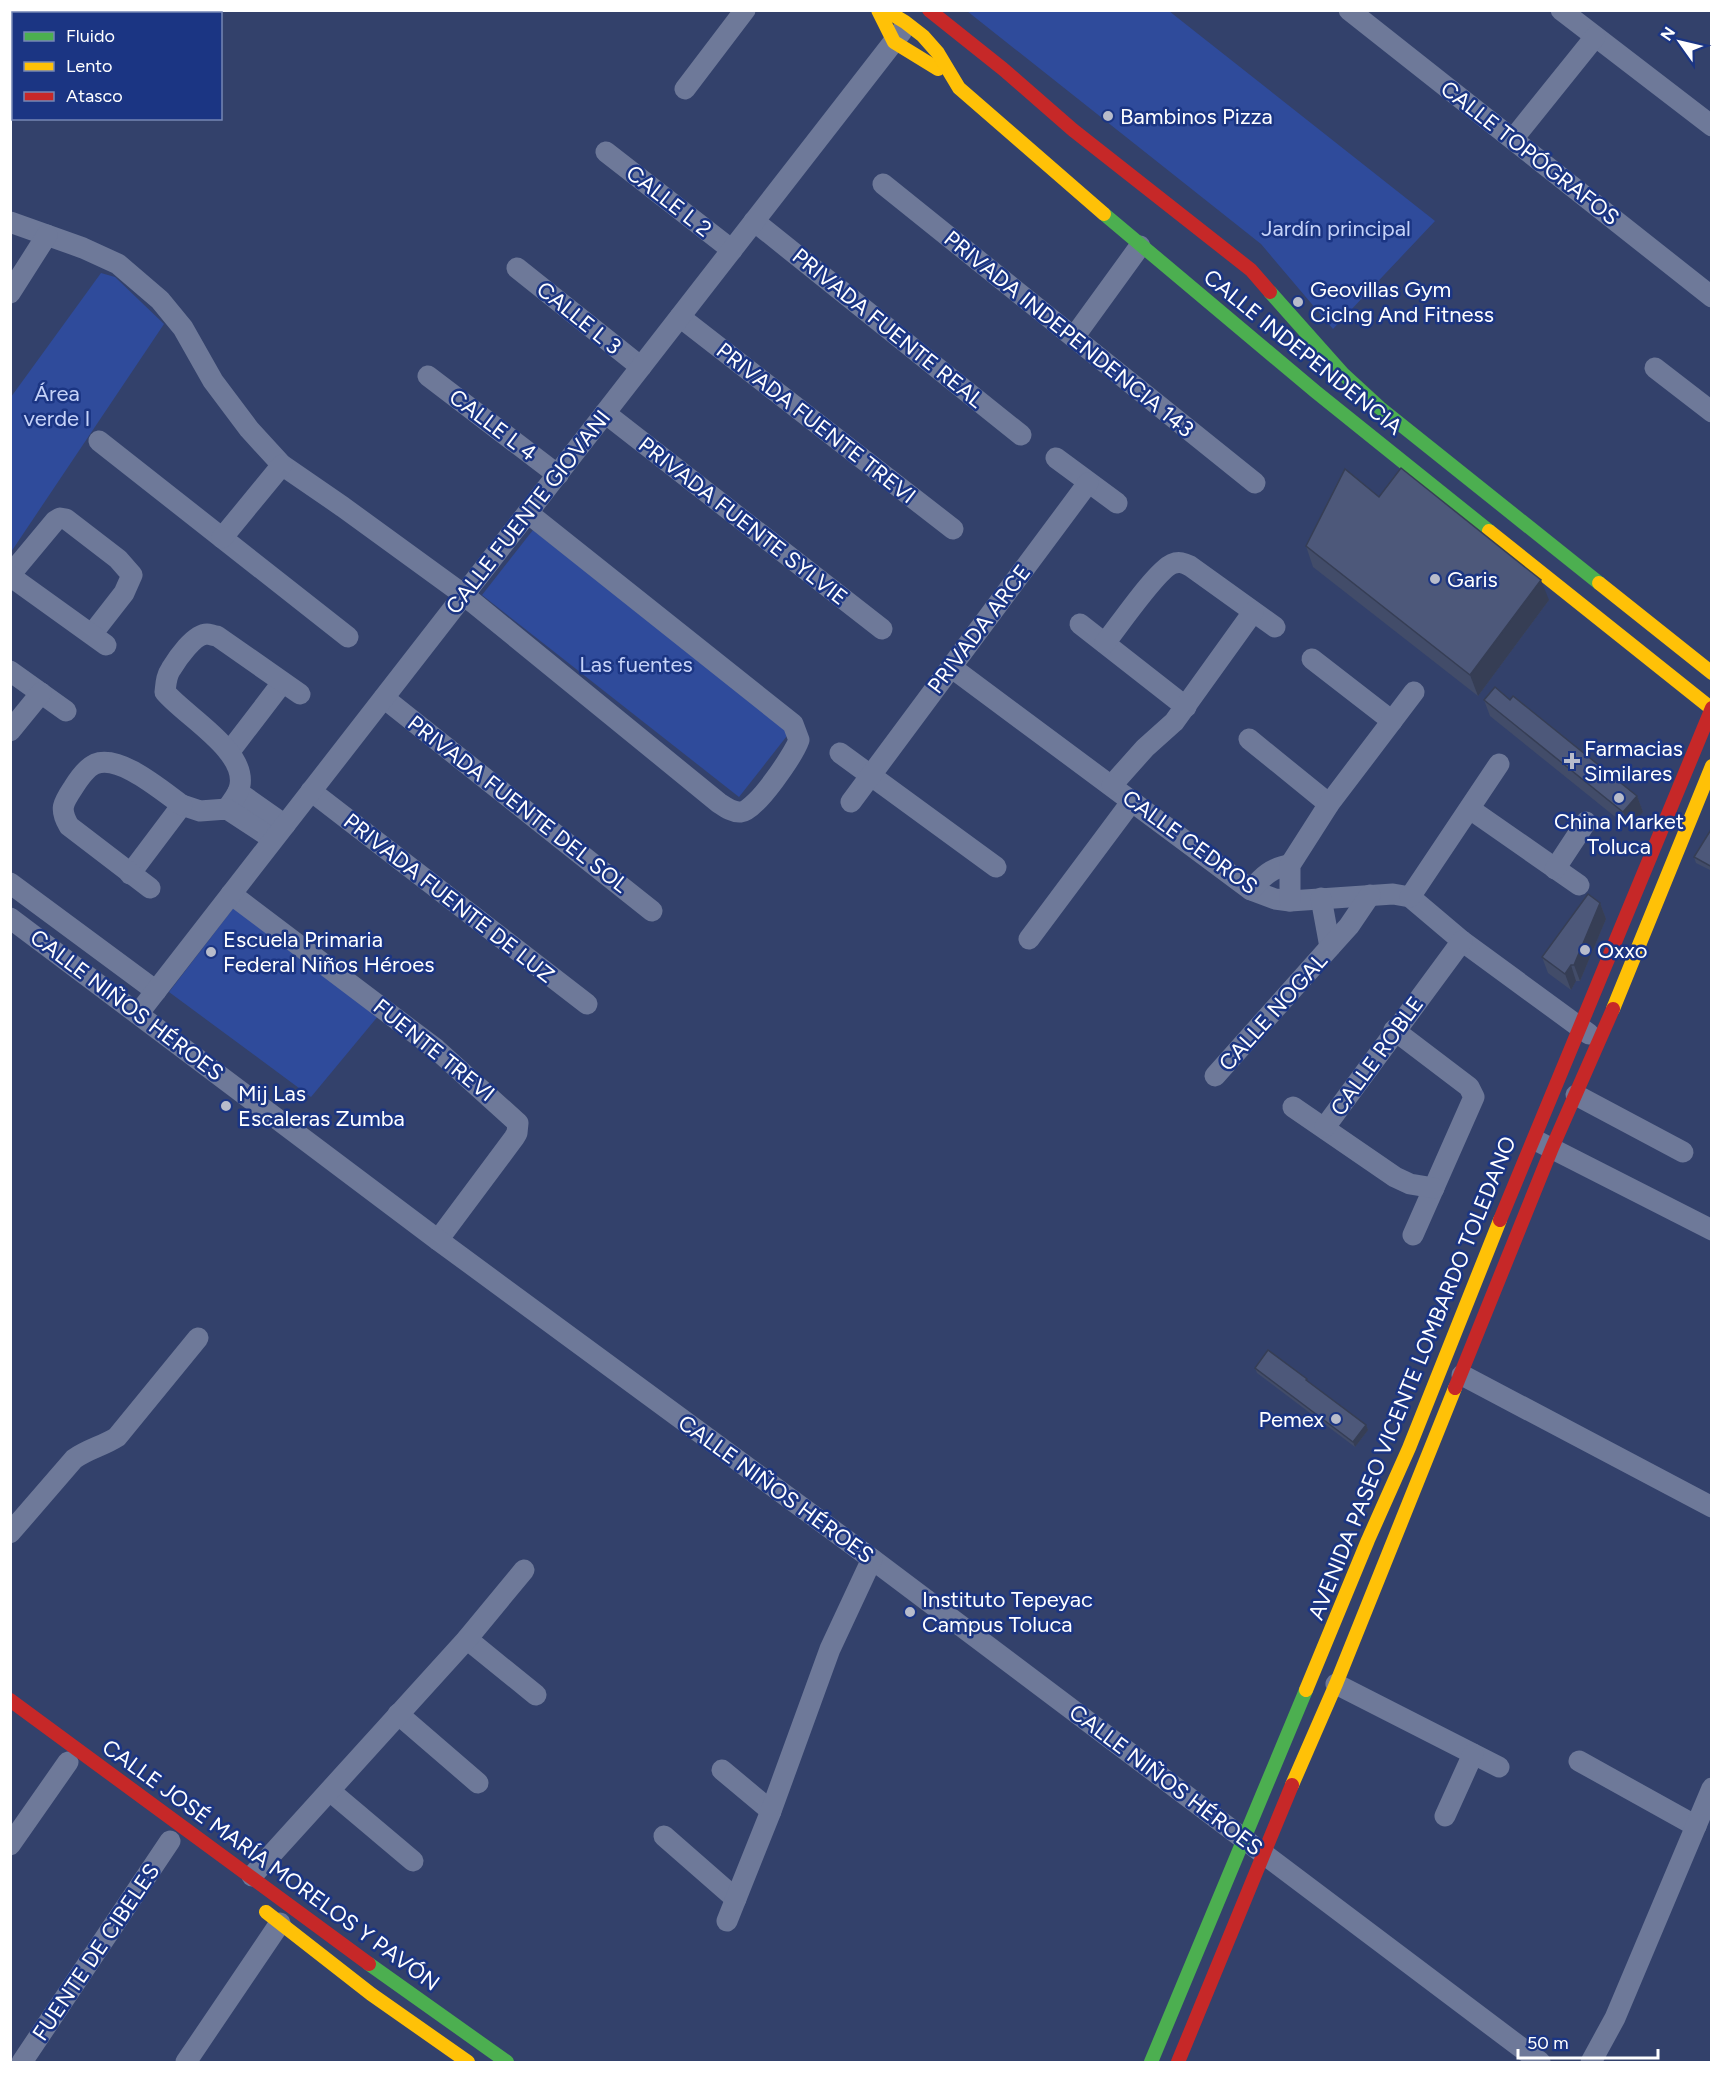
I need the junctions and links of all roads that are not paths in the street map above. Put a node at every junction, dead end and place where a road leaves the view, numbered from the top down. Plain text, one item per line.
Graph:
1 (745, 10) edge
2 (878, 10) edge
3 (885, 10) edge
4 (929, 10) edge
5 (1349, 10) edge
6 (1561, 10) edge
7 (914, 17) edge
8 (1595, 37) junction
9 (894, 42) junction
10 (984, 66) dead end
11 (1003, 69) junction
12 (967, 70) dead end
13 (951, 77) junction
14 (684, 89) dead end
15 (1712, 126) edge
16 (1513, 139) junction
17 (606, 152) dead end
18 (883, 184) dead end
19 (754, 221) junction
20 (10, 222) edge
21 (47, 235) junction
22 (1140, 246) junction
23 (732, 250) junction
24 (517, 268) dead end
25 (10, 293) edge
26 (1712, 297) edge
27 (680, 317) junction
28 (1074, 337) junction
29 (641, 367) junction
30 (1655, 368) dead end
31 (429, 376) dead end
32 (1712, 412) edge
33 (605, 413) junction
34 (1021, 435) dead end
35 (99, 441) dead end
36 (1056, 458) dead end
37 (282, 465) junction
38 (558, 475) junction
39 (1088, 483) junction
40 (1255, 483) dead end
41 (1117, 503) dead end
42 (528, 513) junction
43 (953, 529) dead end
44 (222, 538) junction
45 (10, 575) edge
46 (464, 595) junction
47 (1253, 612) junction
48 (1080, 624) dead end
49 (1275, 627) dead end
50 (882, 629) dead end
51 (348, 637) dead end
52 (1105, 643) junction
53 (1312, 659) dead end
54 (951, 667) junction
55 (10, 671) edge
56 (1712, 673) edge
57 (1414, 692) dead end
58 (41, 693) junction
59 (384, 698) junction
60 (1186, 707) junction
61 (1712, 708) edge
62 (66, 711) dead end
63 (1392, 721) junction
64 (10, 731) edge
65 (1249, 739) dead end
66 (230, 751) junction
67 (840, 753) dead end
68 (1499, 764) dead end
69 (1712, 766) edge
70 (872, 776) junction
71 (1112, 785) junction
72 (311, 791) junction
73 (232, 801) junction
74 (1132, 801) junction
75 (851, 802) dead end
76 (1329, 804) junction
77 (182, 805) junction
78 (1470, 809) junction
79 (1586, 822) dead end
80 (279, 832) junction
81 (1290, 865) junction
82 (996, 867) dead end
83 (1555, 868) junction
84 (130, 874) junction
85 (10, 883) edge
86 (1579, 885) dead end
87 (150, 888) dead end
88 (1251, 890) junction
89 (231, 894) junction
90 (1370, 895) junction
91 (1410, 897) junction
92 (1320, 898) junction
93 (1290, 901) junction
94 (652, 911) dead end
95 (10, 918) edge
96 (1029, 939) dead end
97 (1462, 941) junction
98 (1330, 947) junction
99 (156, 991) junction
100 (587, 1004) dead end
101 (138, 1014) junction
102 (1581, 1028) junction
103 (1395, 1030) junction
104 (1599, 1041) junction
105 (1215, 1076) dead end
106 (1576, 1095) junction
107 (1293, 1107) dead end
108 (1324, 1127) junction
109 (1533, 1139) junction
110 (1552, 1149) junction
111 (1683, 1152) dead end
112 (1434, 1188) junction
113 (1712, 1230) edge
114 (1413, 1235) dead end
115 (438, 1240) junction
116 (198, 1338) dead end
117 (1462, 1375) junction
118 (1712, 1507) edge
119 (10, 1533) edge
120 (872, 1559) junction
121 (524, 1570) dead end
122 (467, 1639) junction
123 (1335, 1684) junction
124 (536, 1695) dead end
125 (10, 1700) edge
126 (398, 1714) junction
127 (10, 1717) edge
128 (24, 1728) dead end
129 (1473, 1754) junction
130 (1579, 1761) dead end
131 (68, 1762) dead end
132 (1499, 1767) dead end
133 (722, 1770) dead end
134 (478, 1784) dead end
135 (1712, 1788) edge
136 (330, 1791) junction
137 (771, 1811) junction
138 (1445, 1816) dead end
139 (1696, 1826) junction
140 (664, 1836) dead end
141 (1243, 1838) junction
142 (170, 1841) dead end
143 (10, 1845) edge
144 (1263, 1852) junction
145 (412, 1862) dead end
146 (252, 1876) junction
147 (736, 1899) junction
148 (254, 1904) dead end
149 (727, 1921) dead end
150 (280, 1923) junction
151 (22, 2062) edge
152 (186, 2062) edge
153 (468, 2062) edge
154 (507, 2062) edge
155 (1150, 2062) edge
156 (1178, 2062) edge
157 (1540, 2062) edge
158 (1591, 2062) edge

1 - 14 street
2 - 9 main road
3 - 7 main road, CALLE INDEPENDENCIA
4 - 11 main road, CALLE INDEPENDENCIA
5 - 16 street, CALLE TOPÓGRAFOS
6 - 8 street
7 - 9 street, CALLE FUENTE GIOVANI
7 - 13 main road, CALLE INDEPENDENCIA
8 - 15 street
8 - 16 street
9 - 13 main road
9 - 19 street, CALLE FUENTE GIOVANI
10 - 11 main road
11 - 56 main road, CALLE INDEPENDENCIA
12 - 13 main road
13 - 22 main road, CALLE INDEPENDENCIA
16 - 26 street, CALLE TOPÓGRAFOS
17 - 23 street, CALLE L 2
18 - 28 street, PRIVADA INDEPENDENCIA 143
19 - 23 street, CALLE FUENTE GIOVANI
19 - 34 street, PRIVADA FUENTE REAL
20 - 21 street
21 - 25 street
21 - 37 street
22 - 28 street
22 - 61 main road, CALLE INDEPENDENCIA
23 - 27 street, CALLE FUENTE GIOVANI
24 - 29 street, CALLE L 3
27 - 29 street, CALLE FUENTE GIOVANI
27 - 43 street, PRIVADA FUENTE TREVI
28 - 40 street, PRIVADA INDEPENDENCIA 143
29 - 33 street, CALLE FUENTE GIOVANI
30 - 32 street
31 - 38 street, CALLE L 4
33 - 38 street, CALLE FUENTE GIOVANI
33 - 50 street, PRIVADA FUENTE SYLVIE
35 - 44 street
36 - 39 street
37 - 44 street
37 - 46 street
38 - 42 street, CALLE FUENTE GIOVANI
39 - 41 street
39 - 54 street, PRIVADA ARCE
42 - 46 street, CALLE FUENTE GIOVANI
42 - 46 street
44 - 51 street
45 - 45 street
46 - 59 street, CALLE FUENTE GIOVANI
47 - 49 street
47 - 52 street
47 - 60 street
48 - 52 street
52 - 60 street
53 - 63 street
54 - 70 street, PRIVADA ARCE
54 - 71 street, CALLE CEDROS
55 - 58 street
57 - 63 street
58 - 62 street
58 - 64 street
59 - 72 street, CALLE FUENTE GIOVANI
59 - 94 street, PRIVADA FUENTE DEL SOL
60 - 71 street
61 - 102 main road, AVENIDA PASEO VICENTE LOMBARDO TOLEDANO
63 - 76 street
65 - 76 street
66 - 66 street
66 - 73 street
67 - 70 street
68 - 78 street
69 - 104 main road, AVENIDA PASEO VICENTE LOMBARDO TOLEDANO
70 - 75 street, PRIVADA ARCE
70 - 82 street
71 - 74 street, CALLE CEDROS
72 - 80 street, CALLE FUENTE GIOVANI
72 - 100 street, PRIVADA FUENTE DE LUZ
73 - 77 street
73 - 80 street
74 - 88 street, CALLE CEDROS
74 - 96 street
76 - 81 street
77 - 84 street
77 - 84 street
78 - 83 street
78 - 91 street
79 - 83 street
80 - 89 street, CALLE FUENTE GIOVANI
81 - 88 street
81 - 93 street
83 - 86 street
84 - 87 street
85 - 99 street
88 - 93 street, CALLE CEDROS
89 - 99 street, CALLE FUENTE GIOVANI
89 - 115 street, FUENTE TREVI
90 - 91 street, CALLE CEDROS
90 - 92 street, CALLE CEDROS
90 - 98 street, CALLE NOGAL
91 - 97 street
92 - 93 street, CALLE CEDROS
92 - 98 street, CALLE NOGAL
95 - 101 street, CALLE NIÑOS HÉROES
97 - 102 street
97 - 103 street, CALLE ROBLE
98 - 105 street, CALLE NOGAL
99 - 101 street, CALLE FUENTE GIOVANI
101 - 115 street, CALLE NIÑOS HÉROES
102 - 104 street
102 - 109 main road, AVENIDA PASEO VICENTE LOMBARDO TOLEDANO
103 - 108 street, CALLE ROBLE
103 - 112 street
104 - 106 main road, AVENIDA PASEO VICENTE LOMBARDO TOLEDANO
106 - 110 main road, AVENIDA PASEO VICENTE LOMBARDO TOLEDANO
106 - 111 street
107 - 108 street
108 - 112 street, CALLE ROBLE
109 - 110 street
109 - 141 main road, AVENIDA PASEO VICENTE LOMBARDO TOLEDANO
110 - 113 street
110 - 117 main road, AVENIDA PASEO VICENTE LOMBARDO TOLEDANO
112 - 114 street
115 - 120 street, CALLE NIÑOS HÉROES
116 - 119 street
117 - 118 street
117 - 123 main road, AVENIDA PASEO VICENTE LOMBARDO TOLEDANO
120 - 137 street
120 - 141 street, CALLE NIÑOS HÉROES
121 - 122 street
122 - 124 street
122 - 126 street
123 - 129 street
123 - 144 main road, AVENIDA PASEO VICENTE LOMBARDO TOLEDANO
125 - 146 main road, CALLE JOSÉ MARÍA MORELOS Y PAVÓN
126 - 134 street
126 - 136 street
127 - 128 main road
129 - 132 street
129 - 138 street
130 - 139 street
131 - 143 street
133 - 137 street
135 - 139 street
136 - 145 street
136 - 146 street
137 - 147 street
139 - 158 street
140 - 147 street
141 - 144 street, CALLE NIÑOS HÉROES
141 - 155 main road, AVENIDA PASEO VICENTE LOMBARDO TOLEDANO
142 - 151 street, FUENTE DE CIBELES
144 - 156 main road, AVENIDA PASEO VICENTE LOMBARDO TOLEDANO
144 - 157 street, CALLE NIÑOS HÉROES
146 - 154 main road, CALLE JOSÉ MARÍA MORELOS Y PAVÓN
147 - 149 street
148 - 150 main road, CALLE JOSÉ MARÍA MORELOS Y PAVÓN
150 - 152 street
150 - 153 main road, CALLE JOSÉ MARÍA MORELOS Y PAVÓN

